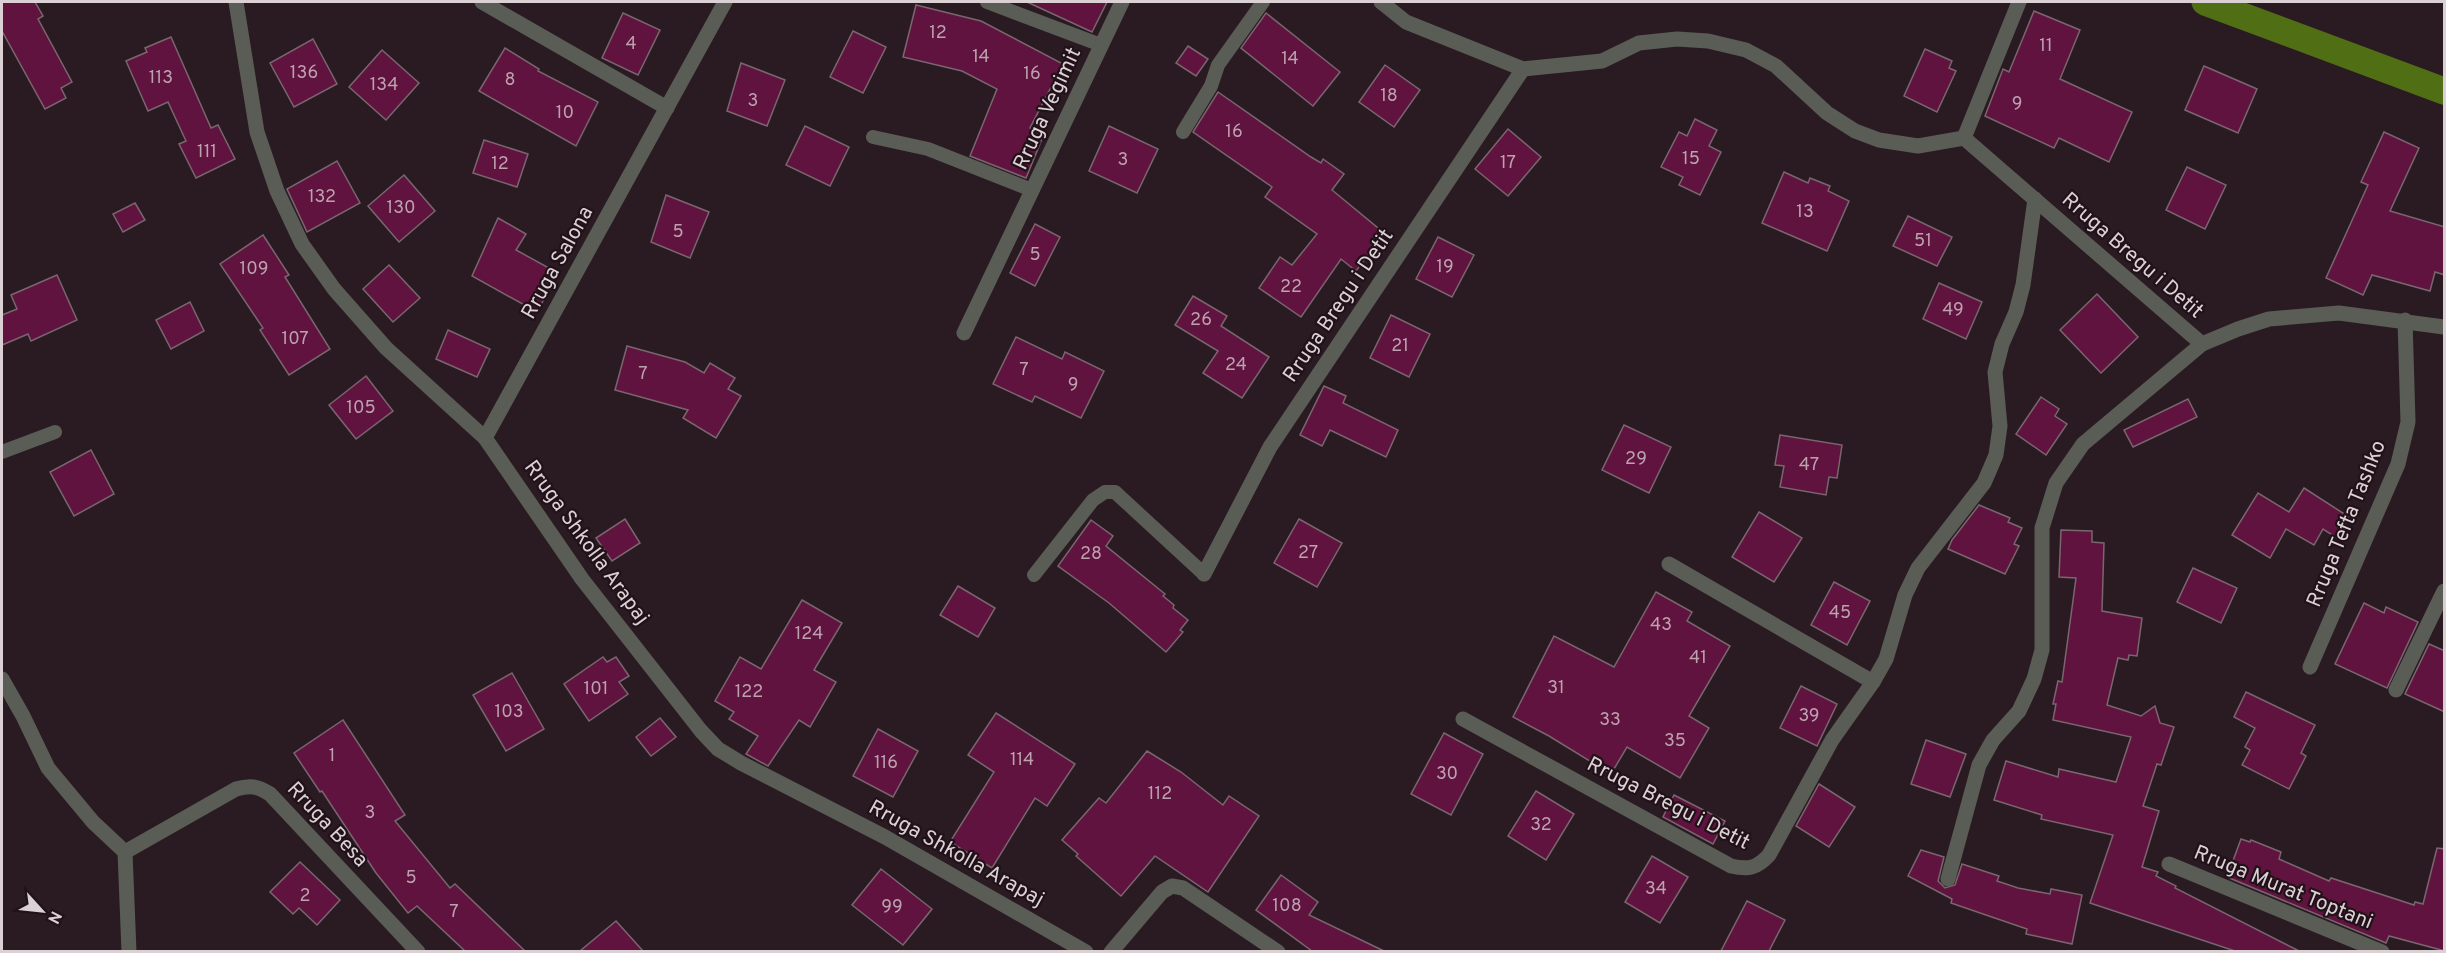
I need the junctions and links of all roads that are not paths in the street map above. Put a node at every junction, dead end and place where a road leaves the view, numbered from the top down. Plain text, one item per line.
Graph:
1 (236, 2) edge
2 (482, 2) edge
3 (725, 2) edge
4 (987, 2) edge
5 (1122, 2) edge
6 (1263, 2) edge
7 (1381, 2) edge
8 (2019, 2) edge
9 (1101, 45) junction
10 (1523, 69) junction
11 (667, 108) junction
12 (1183, 132) dead end
13 (873, 138) dead end
14 (1964, 138) junction
15 (1032, 190) junction
16 (2035, 200) junction
17 (2405, 320) junction
18 (2445, 327) edge
19 (964, 333) dead end
20 (2202, 344) junction
21 (55, 432) dead end
22 (485, 438) junction
23 (2, 452) edge
24 (1669, 564) dead end
25 (1204, 574) joint
26 (1034, 575) dead end
27 (2445, 591) edge
28 (2310, 668) dead end
29 (2, 679) edge
30 (1874, 682) junction
31 (2396, 690) dead end
32 (1463, 719) dead end
33 (125, 852) junction
34 (2169, 864) dead end
35 (1948, 879) dead end
36 (129, 951) edge
37 (418, 951) edge
38 (1086, 951) edge
39 (1111, 951) edge
40 (1278, 951) edge
41 (2382, 951) edge

1 - 22 street, Rruga Shkolla Arapaj
2 - 11 street
3 - 11 street, Rruga Salona
4 - 9 lane, Rruga Vegimit
5 - 9 street, Rruga Vegimit
6 - 12 lane
7 - 10 street
8 - 14 street
9 - 15 street, Rruga Vegimit
10 - 14 street
10 - 25 street, Rruga Bregu i Detit
11 - 22 street, Rruga Salona
13 - 15 lane, Rruga Vegimit
14 - 16 street, Rruga Bregu i Detit
15 - 19 street, Rruga Vegimit
16 - 20 street, Rruga Bregu i Detit
16 - 30 street, Rruga Bregu i Detit
17 - 18 street
17 - 20 street
17 - 28 street, Rruga Tefta Tashko
20 - 35 street
21 - 23 lane
22 - 38 street, Rruga Shkolla Arapaj
24 - 30 street
25 - 26 lane
27 - 31 street
29 - 33 street
30 - 32 street, Rruga Bregu i Detit
33 - 36 street
33 - 37 street, Rruga Besa
34 - 41 street, Rruga Murat Toptani
39 - 40 street

